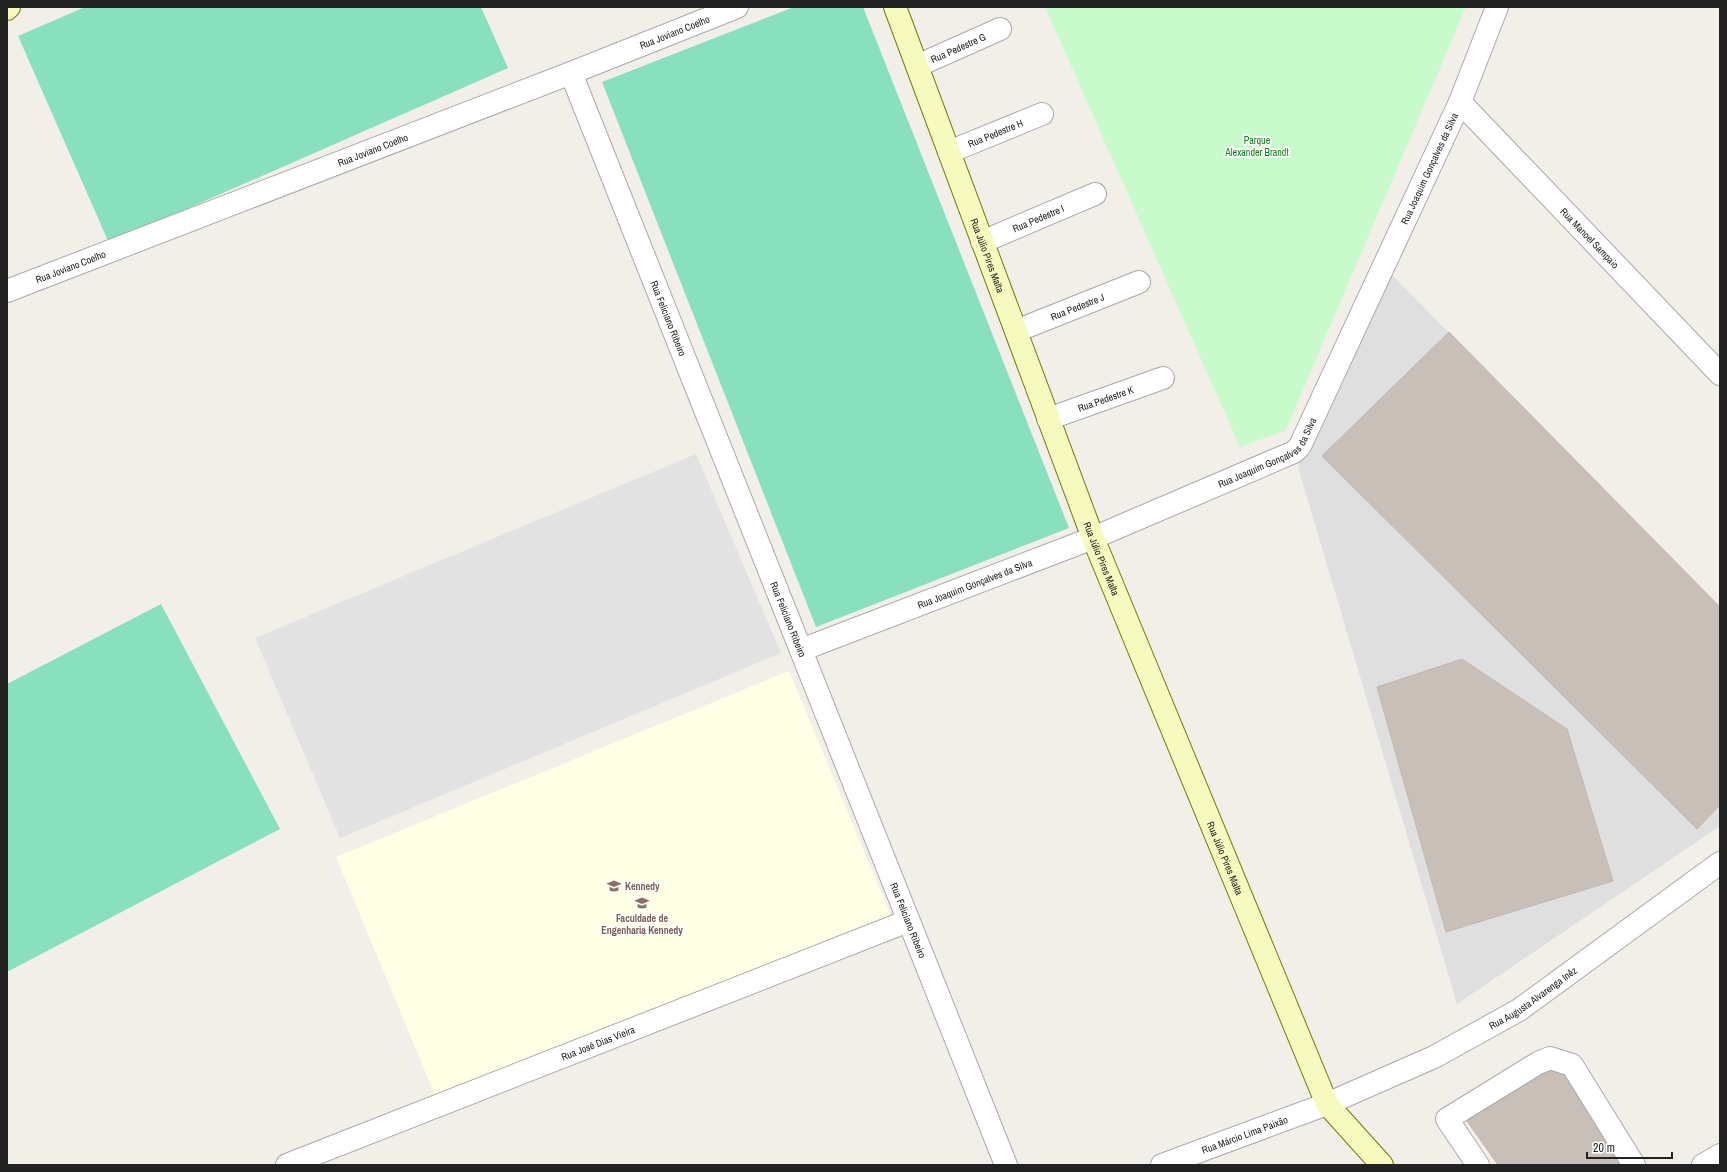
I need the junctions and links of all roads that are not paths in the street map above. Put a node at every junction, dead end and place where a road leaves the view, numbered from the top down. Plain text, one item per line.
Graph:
1 (737, 7) edge
2 (895, 7) edge
3 (1497, 7) edge
4 (1000, 29) dead end
5 (917, 66) junction
6 (571, 73) junction
7 (1460, 102) junction
8 (1042, 114) dead end
9 (949, 152) junction
10 (1095, 194) dead end
11 (982, 242) junction
12 (1139, 282) dead end
13 (7, 291) edge
14 (1016, 331) junction
15 (1720, 374) edge
16 (1163, 378) dead end
17 (1048, 420) junction
18 (1093, 538) junction
19 (801, 650) junction
20 (1720, 863) edge
21 (908, 920) junction
22 (1327, 1104) junction
23 (1720, 1154) edge
24 (287, 1165) edge
25 (1006, 1165) edge
26 (1162, 1165) edge
27 (1382, 1165) edge
28 (1478, 1165) edge
29 (1634, 1165) edge
30 (1702, 1165) edge

1 - 6 street, Rua Joviano Coelho
2 - 5 street, Rua Júlio Pires Malta
3 - 7 street, Rua Joaquim Gonçalves da Silva
4 - 5 street, Rua Pedestre G
5 - 9 street, Rua Júlio Pires Malta
6 - 13 street, Rua Joviano Coelho
6 - 19 street, Rua Feliciano Ribeiro
7 - 15 street, Rua Manoel Sampaio
7 - 18 street, Rua Joaquim Gonçalves da Silva
8 - 9 street, Rua Pedestre H
9 - 11 street, Rua Júlio Pires Malta
10 - 11 street, Rua Pedestre I
11 - 14 street, Rua Júlio Pires Malta
12 - 14 street, Rua Pedestre J
14 - 17 street, Rua Júlio Pires Malta
16 - 17 street, Rua Pedestre K
17 - 18 street, Rua Júlio Pires Malta
18 - 19 street, Rua Joaquim Gonçalves da Silva
18 - 22 street, Rua Júlio Pires Malta
19 - 21 street, Rua Feliciano Ribeiro
20 - 22 street, Rua Augusta Alvarenga Inêz
21 - 24 street, Rua José Dias Vieira
21 - 25 street, Rua Feliciano Ribeiro
22 - 26 street, Rua Márcio Lima Paixão
22 - 27 street, Rua Júlio Pires Malta
23 - 30 street
28 - 29 street

